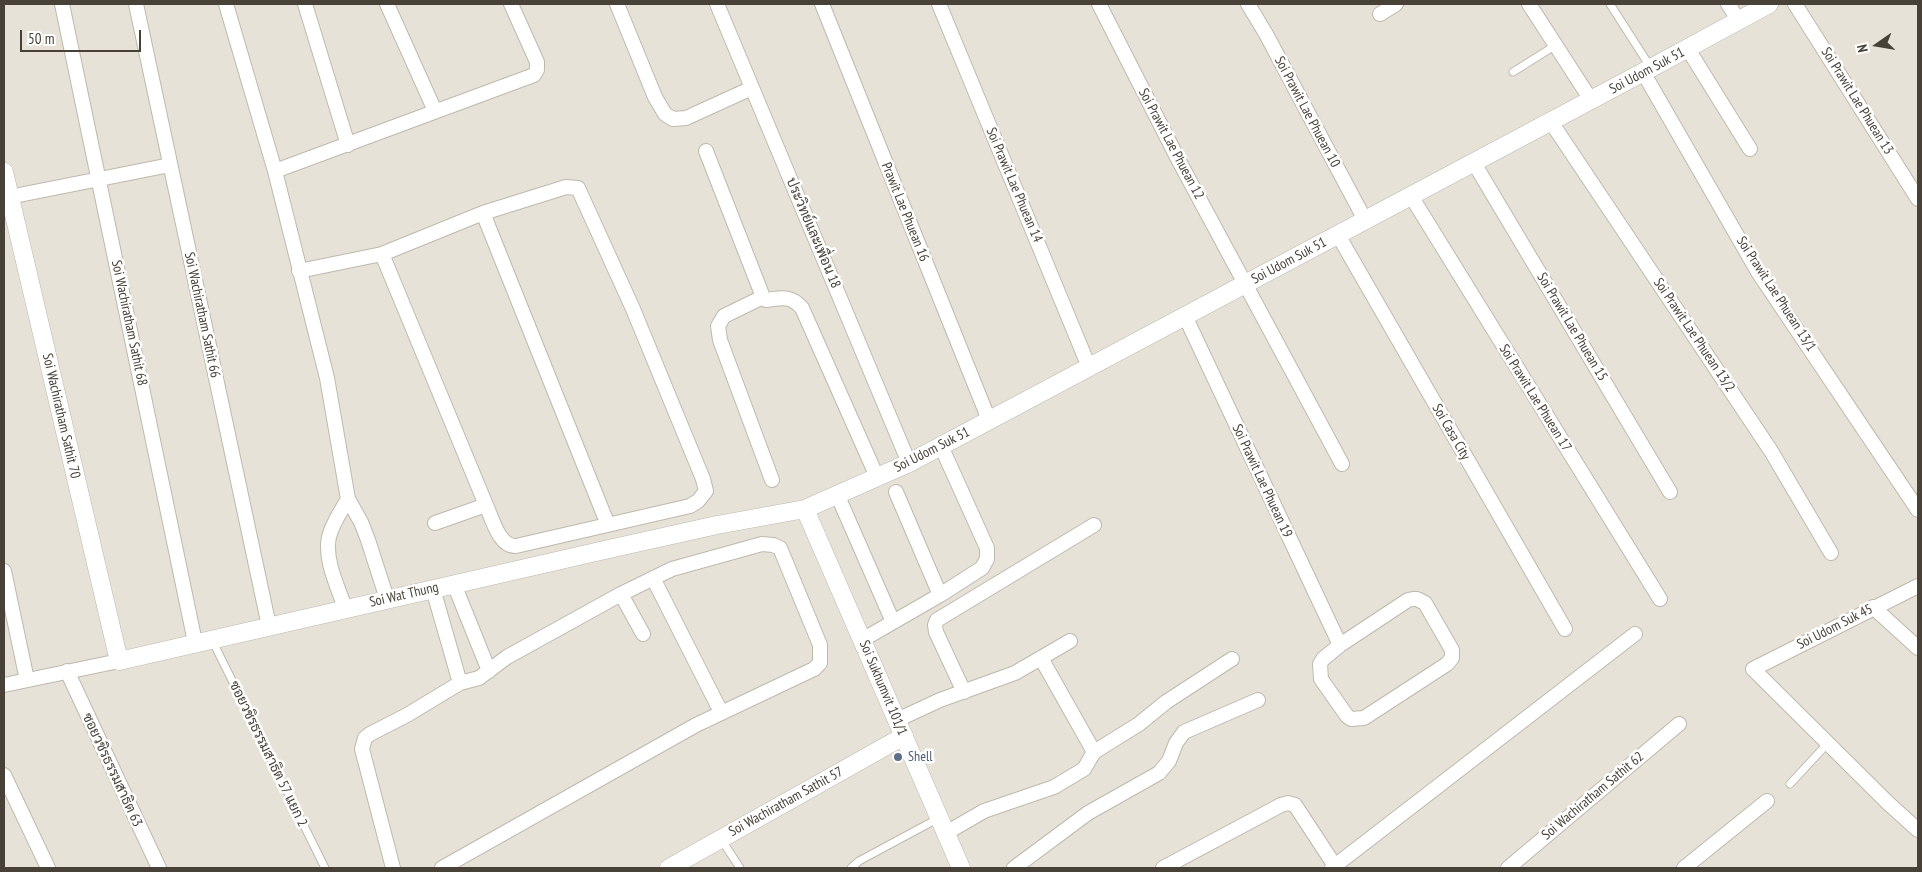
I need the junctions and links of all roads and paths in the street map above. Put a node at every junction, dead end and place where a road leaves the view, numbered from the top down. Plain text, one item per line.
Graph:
1 (62, 4) edge
2 (136, 4) edge
3 (226, 4) edge
4 (305, 4) edge
5 (387, 4) edge
6 (511, 4) edge
7 (617, 4) edge
8 (717, 4) edge
9 (822, 4) edge
10 (939, 4) edge
11 (1098, 4) edge
12 (1248, 4) edge
13 (1396, 4) edge
14 (1529, 4) edge
15 (1610, 4) edge
16 (1728, 4) edge
17 (1769, 4) edge
18 (1795, 4) edge
19 (1380, 14) dead end
20 (1739, 21) junction
21 (1556, 44) junction
22 (1688, 48) junction
23 (1647, 70) junction
24 (1513, 72) dead end
25 (752, 88) junction
26 (1591, 100) junction
27 (435, 111) junction
28 (1551, 122) junction
29 (348, 145) junction
30 (1750, 149) dead end
31 (706, 151) dead end
32 (1474, 163) junction
33 (170, 164) junction
34 (275, 171) junction
35 (4, 172) edge
36 (99, 179) junction
37 (1411, 196) junction
38 (7, 197) edge
39 (1918, 199) edge
40 (483, 213) junction
41 (1365, 220) junction
42 (1338, 235) junction
43 (382, 254) junction
44 (299, 271) junction
45 (1246, 284) junction
46 (763, 297) junction
47 (1185, 316) junction
48 (1090, 367) junction
49 (989, 420) junction
50 (941, 446) junction
51 (909, 463) junction
52 (1342, 464) dead end
53 (877, 477) junction
54 (772, 480) dead end
55 (896, 492) dead end
56 (1670, 492) dead end
57 (837, 494) junction
58 (348, 499) junction
59 (486, 505) junction
60 (805, 509) junction
61 (1918, 510) edge
62 (434, 524) dead end
63 (608, 525) junction
64 (1094, 525) dead end
65 (1831, 553) dead end
66 (4, 571) edge
67 (653, 578) junction
68 (454, 584) junction
69 (1918, 586) edge
70 (433, 589) junction
71 (621, 594) junction
72 (940, 595) junction
73 (387, 599) junction
74 (1660, 599) dead end
75 (1873, 607) junction
76 (345, 608) junction
77 (893, 622) junction
78 (269, 626) junction
79 (1565, 629) dead end
80 (643, 634) dead end
81 (1635, 634) dead end
82 (862, 640) junction
83 (203, 641) junction
84 (1070, 641) dead end
85 (1340, 645) junction
86 (1918, 648) edge
87 (1041, 658) junction
88 (1232, 659) dead end
89 (119, 660) junction
90 (67, 671) junction
91 (489, 671) junction
92 (27, 680) junction
93 (460, 683) junction
94 (4, 685) edge
95 (964, 692) junction
96 (1258, 700) dead end
97 (721, 712) junction
98 (1679, 724) dead end
99 (900, 728) junction
100 (1828, 743) junction
101 (1094, 752) junction
102 (4, 775) edge
103 (1790, 784) dead end
104 (7, 792) edge
105 (1767, 801) dead end
106 (942, 826) junction
107 (1918, 830) edge
108 (721, 839) junction
109 (1334, 867) edge
110 (48, 868) edge
111 (159, 868) edge
112 (325, 868) edge
113 (393, 868) edge
114 (442, 868) edge
115 (669, 868) edge
116 (740, 868) edge
117 (851, 868) edge
118 (961, 868) edge
119 (1014, 868) edge
120 (1163, 868) edge
121 (1508, 868) edge
122 (1684, 868) edge

1 - 36 street, Soi Wachiratham Sathit 68
2 - 33 street, Soi Wachiratham Sathit 66
3 - 34 street
4 - 29 street
5 - 27 street
6 - 27 street
7 - 25 street
8 - 25 street, ประวิทย์และเพื่อน 18
9 - 49 street, Prawit Lae Phuean 16
10 - 48 street, Soi Prawit Lae Phuean 14
11 - 45 street, Soi Prawit Lae Phuean 12
12 - 41 street, Soi Prawit Lae Phuean 10
13 - 19 street
14 - 21 street
15 - 23 lane
16 - 20 street
17 - 20 street, Soi Udom Suk 51
18 - 39 street, Soi Prawit Lae Phuean 13
20 - 22 street, Soi Udom Suk 51
21 - 24 lane
21 - 26 street
22 - 23 street, Soi Udom Suk 51
22 - 30 street
23 - 26 street, Soi Udom Suk 51
23 - 61 street, Soi Prawit Lae Phuean 13/1
25 - 51 street, ประวิทย์และเพื่อน 18
26 - 28 street, Soi Udom Suk 51
27 - 29 street
28 - 32 street, Soi Udom Suk 51
28 - 65 street, Soi Prawit Lae Phuean 13/2
29 - 34 street
31 - 46 street
32 - 37 street, Soi Udom Suk 51
32 - 56 street, Soi Prawit Lae Phuean 15
33 - 36 street
33 - 78 street, Soi Wachiratham Sathit 66
34 - 44 street
35 - 38 street, Soi Wachiratham Sathit 70
36 - 38 street
36 - 83 street, Soi Wachiratham Sathit 68
37 - 41 street, Soi Udom Suk 51
37 - 74 street, Soi Prawit Lae Phuean 17
38 - 89 street, Soi Wachiratham Sathit 70
40 - 43 street
40 - 63 street
40 - 63 street
41 - 42 street, Soi Udom Suk 51
42 - 45 street, Soi Udom Suk 51
42 - 79 street, Soi Casa City
43 - 44 street
43 - 59 street
44 - 58 street
45 - 47 street, Soi Udom Suk 51
45 - 52 street, Soi Prawit Lae Phuean 12
46 - 53 street
46 - 54 street
47 - 48 street, Soi Udom Suk 51
47 - 85 street, Soi Prawit Lae Phuean 19
48 - 49 street, Soi Udom Suk 51
49 - 50 street, Soi Udom Suk 51
50 - 51 street, Soi Udom Suk 51
50 - 72 street
51 - 53 street, Soi Udom Suk 51
53 - 57 street, Soi Udom Suk 51
55 - 72 street
57 - 60 street, Soi Udom Suk 51
57 - 77 street
58 - 73 street
58 - 76 street
59 - 62 street
59 - 63 street
60 - 68 street, Soi Wat Thung
60 - 82 street, Soi Sukhumvit 101/1
64 - 95 street
66 - 92 street
67 - 71 street
67 - 97 street
67 - 97 street
68 - 70 street, Soi Wat Thung
68 - 91 street
69 - 75 street, Soi Udom Suk 45
70 - 73 street, Soi Wat Thung
70 - 93 street
71 - 80 street
71 - 91 street
72 - 77 street
73 - 76 street, Soi Wat Thung
75 - 86 street
75 - 100 street, Soi Udom Suk 45
76 - 78 street, Soi Wat Thung
77 - 82 street
78 - 83 street, Soi Wat Thung
81 - 109 street
82 - 99 street, Soi Sukhumvit 101/1
83 - 89 street, Soi Wat Thung
83 - 112 lane, ซอยวชิรธรรมสาธิต 57 แยก 2
84 - 87 street
85 - 85 street
87 - 95 street
87 - 101 street
88 - 101 street
89 - 90 street, Soi Wat Thung
90 - 92 street, Soi Wat Thung
90 - 111 street, ซอยวชิรธรรมสาธิต 63
91 - 93 street
92 - 94 street, Soi Wat Thung
93 - 113 street
95 - 99 street
96 - 119 street
97 - 114 street
98 - 121 street, Soi Wachiratham Sathit 62
99 - 106 street, Soi Sukhumvit 101/1
99 - 108 street, Soi Wachiratham Sathit 57
100 - 103 lane
100 - 107 street
101 - 106 street
102 - 104 street
104 - 110 street
105 - 122 street
106 - 117 lane
106 - 118 street, Soi Sukhumvit 101/1
108 - 115 street, Soi Wachiratham Sathit 57
108 - 116 lane
109 - 120 street

